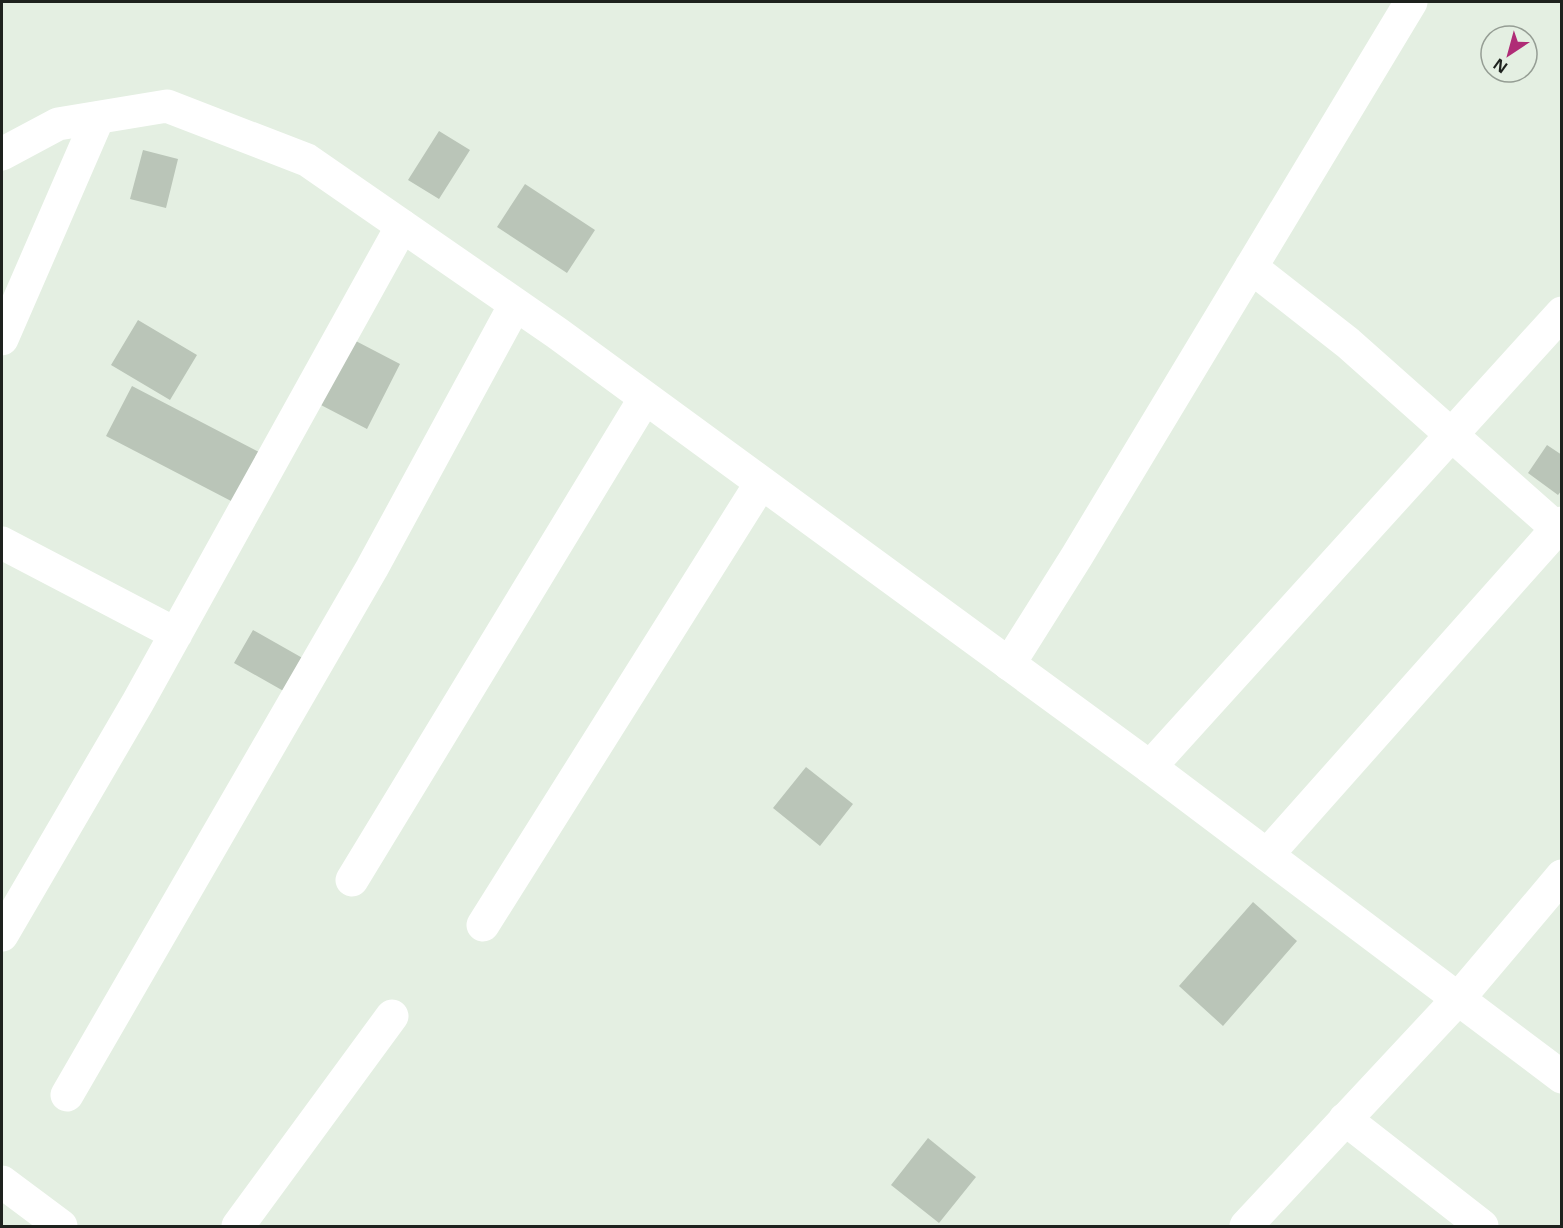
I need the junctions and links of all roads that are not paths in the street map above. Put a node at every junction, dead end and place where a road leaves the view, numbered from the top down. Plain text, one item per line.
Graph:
1 (1411, 2) edge
2 (98, 118) junction
3 (2, 154) edge
4 (402, 226) junction
5 (1251, 267) junction
6 (515, 304) junction
7 (1562, 313) edge
8 (2, 339) edge
9 (645, 398) junction
10 (1451, 435) junction
11 (761, 483) junction
12 (1560, 529) edge
13 (2, 543) edge
14 (176, 634) junction
15 (1009, 664) junction
16 (1149, 767) junction
17 (1267, 855) junction
18 (1562, 876) edge
19 (352, 880) dead end
20 (483, 926) dead end
21 (2, 934) edge
22 (1458, 999) junction
23 (392, 1016) dead end
24 (1562, 1077) edge
25 (67, 1095) dead end
26 (1345, 1119) junction
27 (2, 1182) edge
28 (1254, 1224) edge
29 (61, 1227) edge
30 (238, 1227) edge
31 (1482, 1227) edge

1 - 5 street
2 - 3 street
2 - 4 street
2 - 8 street
4 - 6 street
4 - 14 street
5 - 10 street
5 - 15 street
6 - 9 street
6 - 25 street
7 - 10 street
9 - 11 street
9 - 19 street
10 - 12 street
10 - 16 street
11 - 15 street
11 - 20 street
12 - 17 street
13 - 14 street
14 - 21 street
15 - 16 street
16 - 17 street
17 - 22 street
18 - 22 street
22 - 24 street
22 - 26 street
23 - 30 street
26 - 28 street
26 - 31 street
27 - 29 street

